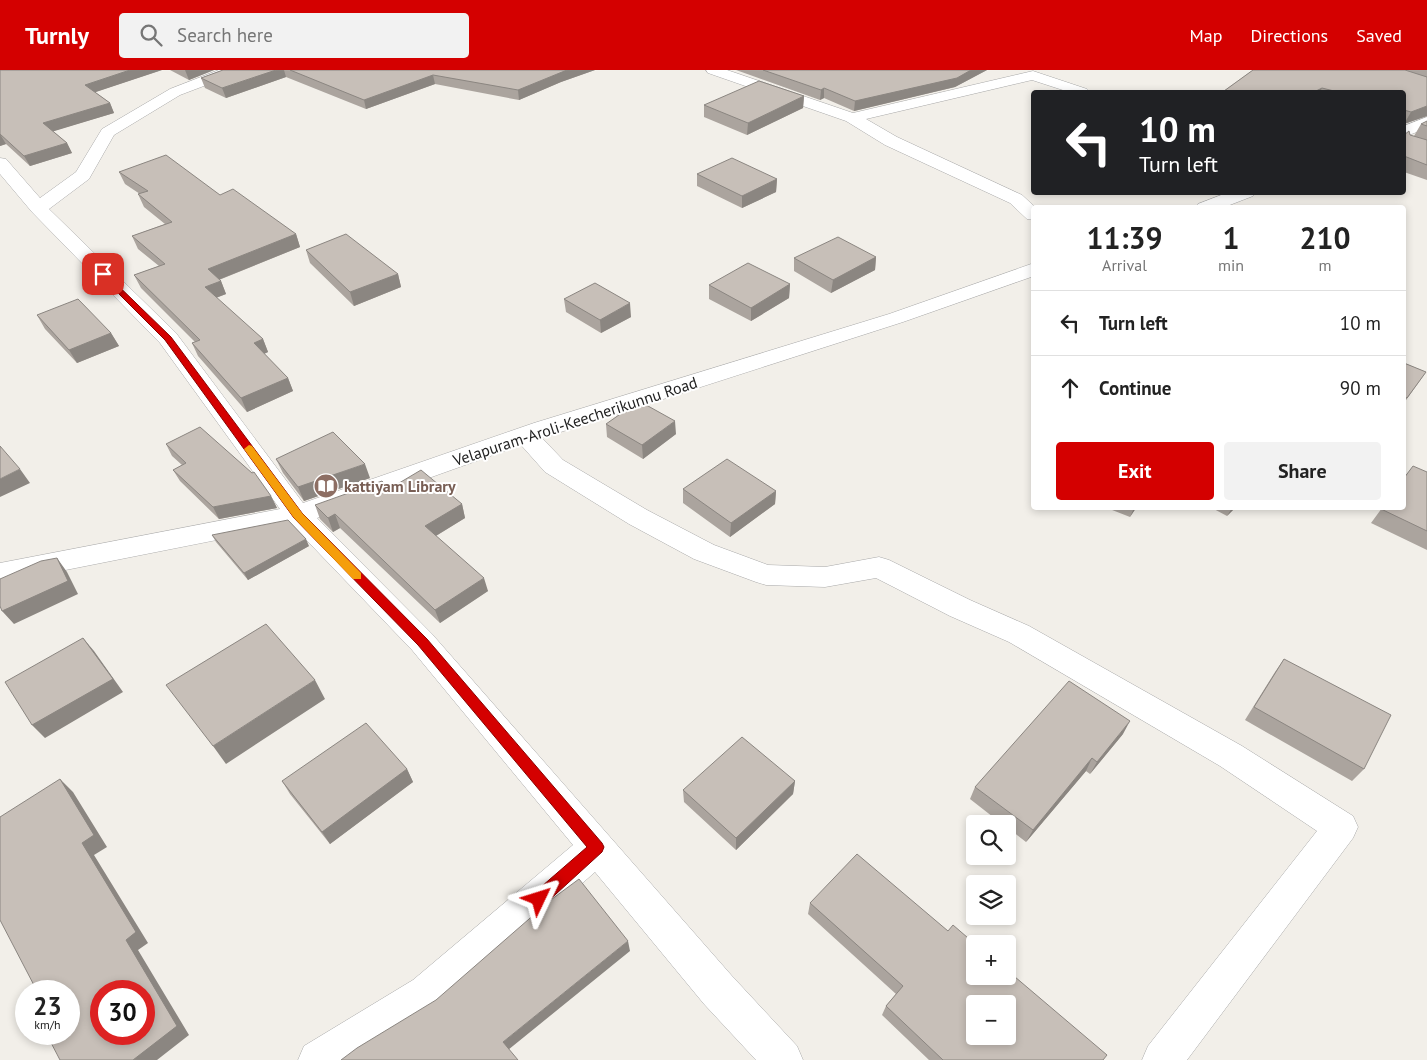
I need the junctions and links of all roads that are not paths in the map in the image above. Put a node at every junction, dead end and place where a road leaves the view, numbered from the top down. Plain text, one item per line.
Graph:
1 (233, 70) edge
2 (714, 70) edge
3 (1026, 72) edge
4 (1076, 90) edge
5 (852, 118) junction
6 (1427, 122) edge
7 (1406, 139) edge
8 (0, 163) edge
9 (1239, 195) edge
10 (1212, 205) edge
11 (38, 208) junction
12 (1031, 212) edge
13 (1031, 270) edge
14 (526, 435) junction
15 (298, 516) junction
16 (0, 573) edge
17 (597, 847) junction
18 (318, 1060) edge
19 (783, 1060) edge
20 (1162, 1060) edge

1 - 11 street
2 - 5 street
3 - 4 street
3 - 5 street
5 - 12 street
6 - 7 street
8 - 11 street
9 - 10 street
11 - 15 street
13 - 14 street, Velapuram-Aroli-Keecherikunnu Road
14 - 15 street, Velapuram-Aroli-Keecherikunnu Road
14 - 20 street
15 - 16 street, Velapuram-Aroli-Keecherikunnu Road
15 - 17 street
17 - 18 street
17 - 19 street

